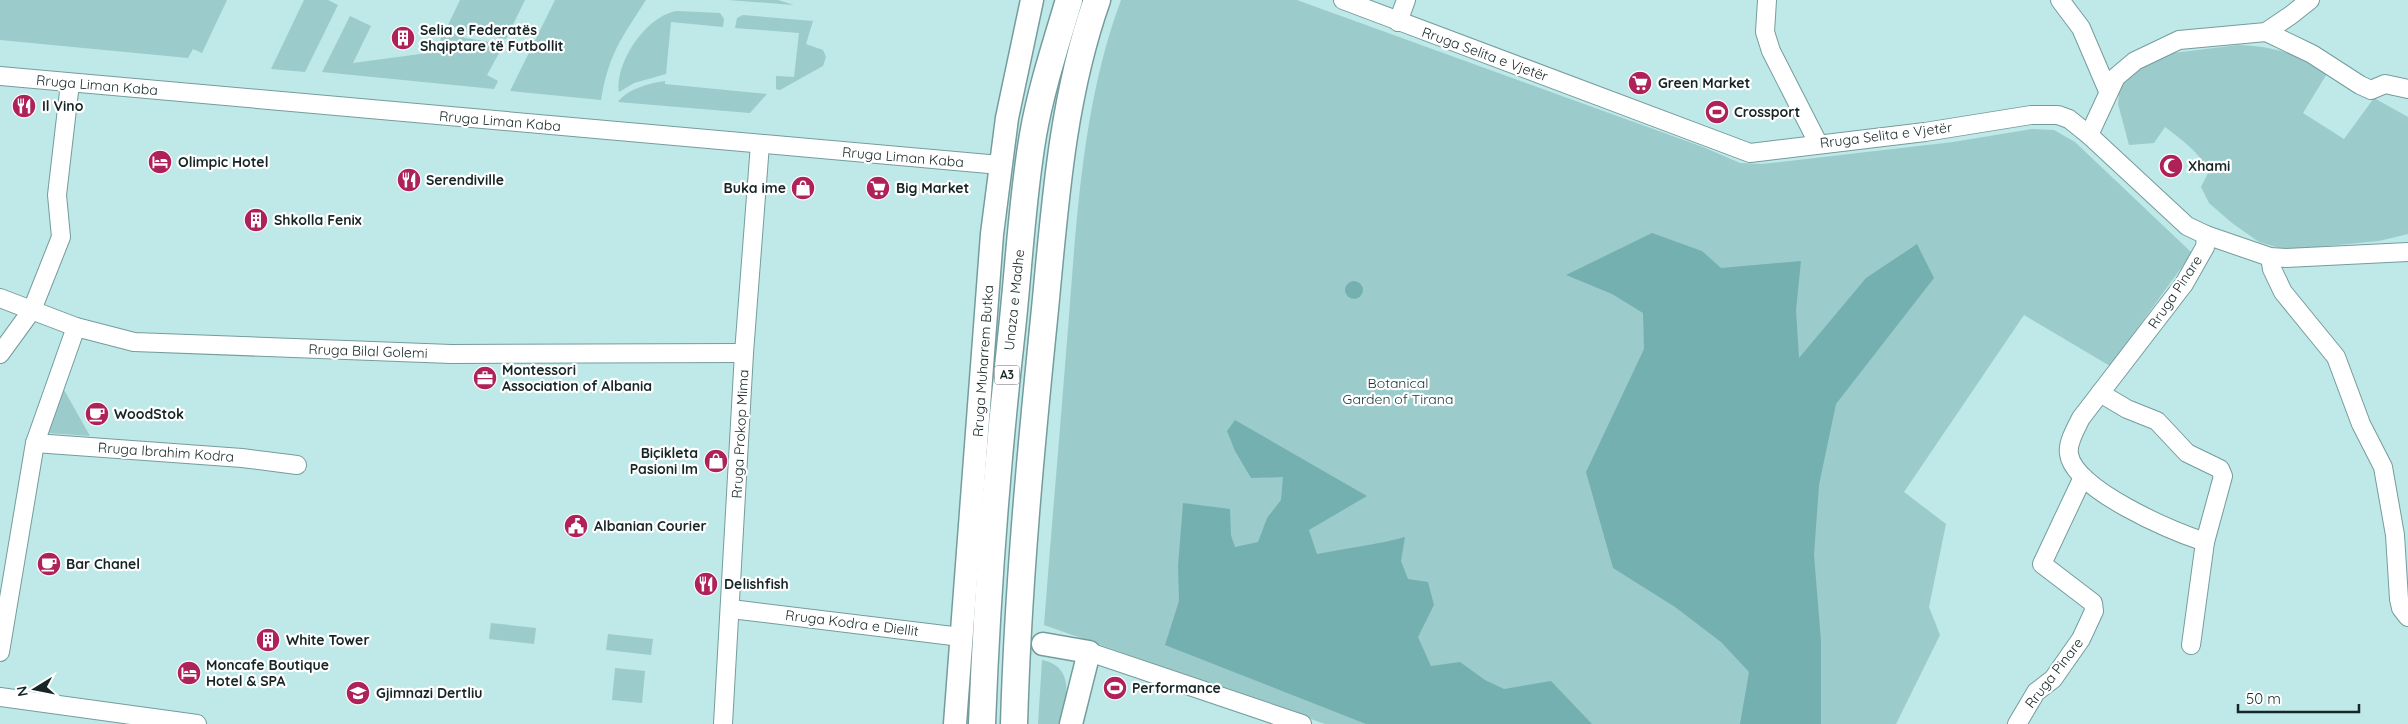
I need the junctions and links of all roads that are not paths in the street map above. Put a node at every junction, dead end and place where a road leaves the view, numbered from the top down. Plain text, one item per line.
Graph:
1 (1032, 0) edge
2 (1069, 0) edge
3 (1343, 0) edge
4 (1406, 0) edge
5 (1767, 0) edge
6 (2060, 0) edge
7 (2310, 0) edge
8 (1098, 3) edge
9 (1398, 22) junction
10 (2266, 32) junction
11 (0, 76) edge
12 (70, 82) junction
13 (2408, 89) edge
14 (2108, 91) junction
15 (2088, 135) junction
16 (1818, 143) junction
17 (760, 144) junction
18 (1000, 165) junction
19 (2206, 235) junction
20 (2408, 252) edge
21 (2270, 257) junction
22 (0, 298) edge
23 (32, 310) junction
24 (76, 327) junction
25 (744, 353) junction
26 (0, 354) edge
27 (2100, 394) junction
28 (35, 443) junction
29 (297, 465) dead end
30 (2083, 477) junction
31 (2205, 542) junction
32 (731, 608) junction
33 (2408, 617) edge
34 (967, 637) junction
35 (1043, 644) dead end
36 (2191, 645) dead end
37 (0, 652) edge
38 (1089, 652) junction
39 (0, 697) edge
40 (197, 724) edge
41 (723, 724) edge
42 (955, 724) edge
43 (982, 724) edge
44 (1014, 724) edge
45 (1071, 724) edge
46 (1302, 724) edge
47 (2017, 724) edge

1 - 18 main road, Rruga Muharrem Butka
2 - 43 highway, Unaza e Madhe / A3
3 - 9 street, Rruga Selita e Vjetër
4 - 9 street
5 - 16 street
6 - 14 street
7 - 10 street
8 - 44 highway, A3
9 - 16 street, Rruga Selita e Vjetër
10 - 13 street
10 - 14 street
11 - 12 street, Rruga Liman Kaba
12 - 17 street, Rruga Liman Kaba
12 - 23 street
14 - 15 street
15 - 16 street, Rruga Selita e Vjetër
15 - 19 street, Rruga Selita e Vjetër
17 - 18 street, Rruga Liman Kaba
17 - 25 street, Rruga Prokop Mima
18 - 34 main road, Rruga Muharrem Butka
19 - 21 street, Rruga Selita e Vjetër
19 - 27 street, Rruga Pinare
20 - 21 street, Rruga Selita e Vjetër
21 - 33 street
22 - 23 street, Rruga Bilal Golemi
23 - 24 street, Rruga Bilal Golemi
23 - 26 street
24 - 25 street, Rruga Bilal Golemi
24 - 28 street
25 - 32 street, Rruga Prokop Mima
27 - 30 street, Rruga Pinare
27 - 31 street
28 - 29 street, Rruga Ibrahim Kodra
28 - 37 street
30 - 31 street, Rruga Pinare
30 - 47 street, Rruga Pinare
31 - 36 street
32 - 34 street, Rruga Kodra e Diellit
32 - 41 street, Rruga Prokop Mima
34 - 42 main road, Rruga Muharrem Butka
35 - 38 main road
38 - 45 main road
38 - 46 street
39 - 40 street

